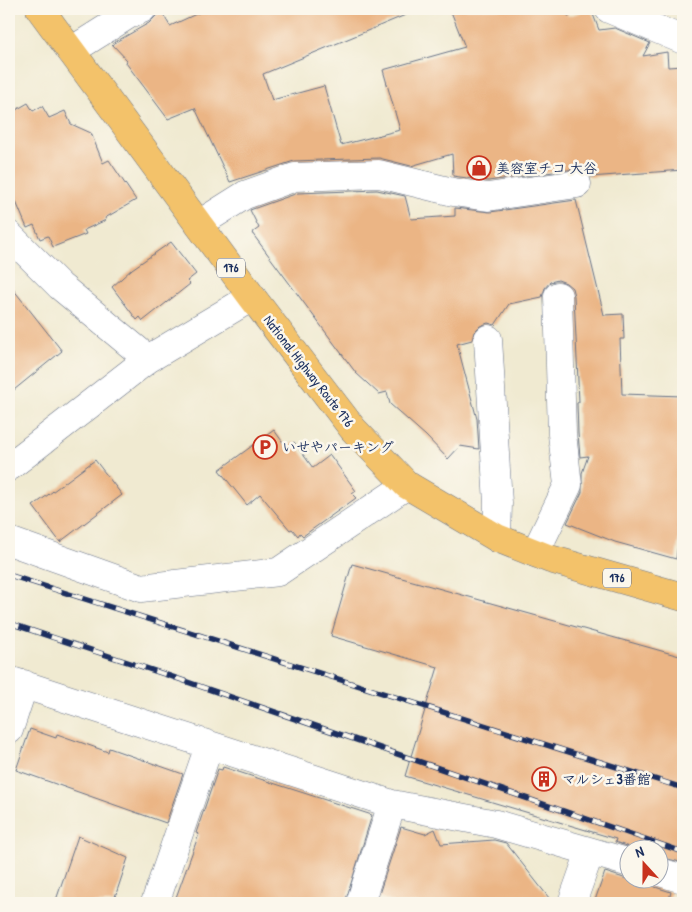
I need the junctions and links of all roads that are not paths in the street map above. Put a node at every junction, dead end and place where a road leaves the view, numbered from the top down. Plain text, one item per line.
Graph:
1 (40, 9) edge
2 (142, 9) edge
3 (609, 9) edge
4 (683, 40) edge
5 (71, 50) junction
6 (577, 184) dead end
7 (199, 224) junction
8 (9, 234) edge
9 (558, 296) dead end
10 (252, 297) junction
11 (488, 339) dead end
12 (148, 359) junction
13 (9, 467) edge
14 (407, 485) junction
15 (497, 538) junction
16 (9, 541) edge
17 (535, 553) junction
18 (683, 597) edge
19 (14, 682) edge
20 (9, 730) edge
21 (209, 746) junction
22 (392, 804) junction
23 (590, 852) junction
24 (620, 860) edge
25 (670, 875) edge
26 (683, 879) edge
27 (155, 903) edge
28 (360, 903) edge
29 (572, 903) edge

1 - 5 highway, National Highway Route 176 / 176
2 - 5 street
3 - 4 street
5 - 7 highway, National Highway Route 176 / 176
6 - 7 street
7 - 10 highway, National Highway Route 176 / 176
8 - 12 street
9 - 17 street
10 - 12 street
10 - 14 highway, National Highway Route 176 / 176
11 - 15 street
12 - 13 street
14 - 15 highway, National Highway Route 176 / 176
14 - 16 street
15 - 17 highway, National Highway Route 176 / 176
17 - 18 highway, National Highway Route 176 / 176
19 - 20 street
19 - 21 street
21 - 22 street
21 - 27 street
22 - 23 street
22 - 28 street
23 - 24 street
23 - 29 street
25 - 26 street

